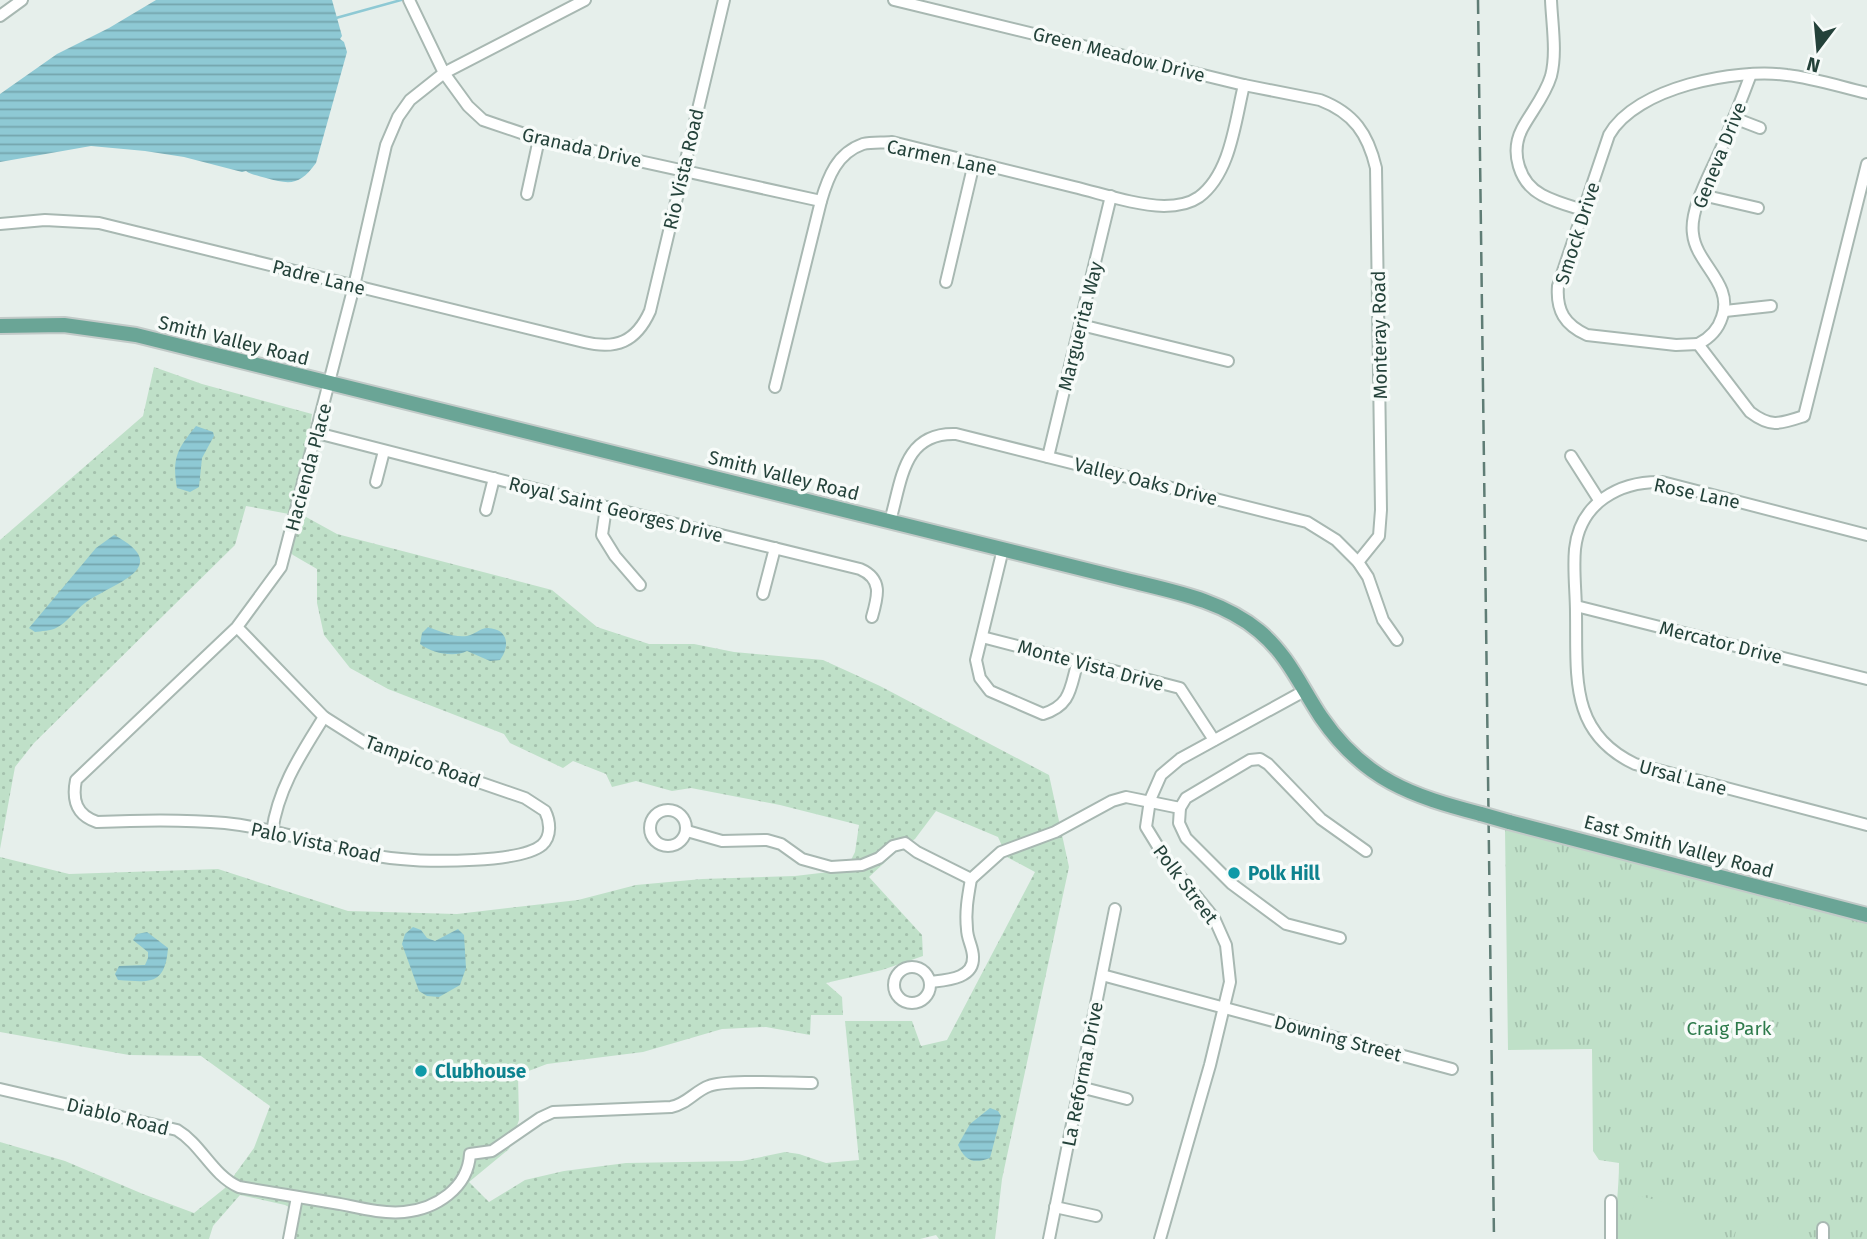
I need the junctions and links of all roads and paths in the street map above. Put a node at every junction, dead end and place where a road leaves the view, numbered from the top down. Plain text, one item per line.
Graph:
1 (22, 0) edge
2 (585, 0) edge
3 (724, 0) edge
4 (894, 0) edge
5 (1551, 0) edge
6 (411, 3) edge
7 (0, 16) edge
8 (444, 73) junction
9 (1751, 74) junction
10 (1244, 85) junction
11 (1867, 93) edge
12 (1343, 113) joint
13 (1734, 118) junction
14 (1760, 128) dead end
15 (539, 139) junction
16 (974, 163) junction
17 (1867, 164) edge
18 (683, 170) junction
19 (527, 194) dead end
20 (1702, 195) junction
21 (1111, 196) junction
22 (821, 201) junction
23 (1758, 208) dead end
24 (1583, 210) junction
25 (0, 224) edge
26 (946, 282) dead end
27 (354, 286) junction
28 (1772, 306) dead end
29 (1725, 311) junction
30 (1081, 325) junction
31 (0, 326) edge
32 (634, 334) joint
33 (1698, 344) junction
34 (1228, 361) dead end
35 (329, 384) junction
36 (775, 387) dead end
37 (317, 433) junction
38 (384, 451) junction
39 (1571, 456) dead end
40 (1048, 457) junction
41 (495, 478) junction
42 (376, 482) dead end
43 (1600, 500) junction
44 (606, 507) junction
45 (486, 510) dead end
46 (890, 521) junction
47 (1867, 536) edge
48 (775, 548) junction
49 (1003, 549) junction
50 (1357, 562) junction
51 (640, 585) dead end
52 (763, 594) dead end
53 (1576, 606) junction
54 (872, 617) dead end
55 (237, 627) junction
56 (982, 637) junction
57 (1397, 640) dead end
58 (1078, 661) junction
59 (1867, 679) edge
60 (1306, 690) junction
61 (324, 717) junction
62 (1214, 740) junction
63 (1150, 800) junction
64 (75, 806) joint
65 (1180, 808) junction
66 (1481, 814) joint
67 (1867, 825) edge
68 (550, 828) joint
69 (687, 831) dead end
70 (272, 832) junction
71 (1366, 851) dead end
72 (971, 879) junction
73 (1115, 909) dead end
74 (1867, 915) edge
75 (1340, 938) dead end
76 (1102, 975) junction
77 (930, 982) dead end
78 (1224, 1006) junction
79 (1452, 1069) dead end
80 (813, 1083) dead end
81 (1080, 1087) junction
82 (0, 1088) edge
83 (1127, 1099) dead end
84 (297, 1197) junction
85 (1611, 1201) dead end
86 (1055, 1207) junction
87 (1096, 1216) dead end
88 (289, 1239) edge
89 (1049, 1239) edge
90 (1160, 1239) edge
91 (1611, 1239) edge

1 - 7 street
2 - 8 street
3 - 18 street, Rio Vista Road
4 - 10 street, Green Meadow Drive
5 - 24 street
6 - 8 street, Granada Drive
8 - 15 street, Granada Drive
8 - 27 street, Hacienda Place
9 - 11 street, Smock Drive
9 - 13 street, Geneva Drive
9 - 24 street, Smock Drive
10 - 12 street, Green Meadow Drive
10 - 21 street, Carmen Lane
12 - 50 street, Monteray Road
13 - 14 street
13 - 20 street, Geneva Drive
15 - 18 street, Granada Drive
15 - 19 street
16 - 21 street, Carmen Lane
16 - 22 street, Carmen Lane
16 - 26 street
17 - 33 street
18 - 22 street, Granada Drive
18 - 32 street, Rio Vista Road
20 - 23 street
20 - 29 street, Geneva Drive
21 - 30 street, Marguerita Way
22 - 36 street, Carmen Lane
24 - 33 street, Smock Drive
25 - 27 street, Padre Lane
27 - 32 street, Padre Lane
27 - 35 street, Hacienda Place
28 - 29 street
29 - 33 street
30 - 34 street
30 - 40 street, Marguerita Way
31 - 35 main road, Smith Valley Road
35 - 37 street, Hacienda Place
35 - 46 main road, Smith Valley Road
37 - 38 street, Royal Saint Georges Drive
37 - 55 street, Hacienda Place
38 - 41 street, Royal Saint Georges Drive
38 - 42 street
39 - 43 street
40 - 46 street, Valley Oaks Drive
40 - 50 street, Valley Oaks Drive
41 - 44 street, Royal Saint Georges Drive
41 - 45 street
43 - 47 street, Rose Lane
43 - 53 street, Rose Lane
44 - 48 street, Royal Saint Georges Drive
44 - 51 street
46 - 49 main road, Smith Valley Road
48 - 52 street
48 - 54 street, Royal Saint Georges Drive
49 - 56 street
49 - 60 main road, Smith Valley Road
50 - 57 street, Valley Oaks Drive
53 - 59 street, Mercator Drive
53 - 67 street, Ursal Lane
55 - 61 street, Tampico Road
55 - 64 street, Hacienda Place
56 - 58 street, Monte Vista Drive
56 - 58 street
58 - 62 street, Monte Vista Drive
60 - 62 street, Polk Street
60 - 66 main road, Smith Valley Road
61 - 68 street, Tampico Road
61 - 70 street
62 - 63 street, Polk Street
63 - 65 street
63 - 72 street
63 - 78 street, Polk Street
64 - 70 street, Palo Vista Road
65 - 71 street
65 - 75 street
66 - 74 main road, East Smith Valley Road, bridge
68 - 70 street, Palo Vista Road
69 - 72 street
72 - 77 street
73 - 76 street, La Reforma Drive
76 - 78 street, Downing Street
76 - 81 street, La Reforma Drive
78 - 79 street, Downing Street
78 - 90 street, Polk Street
80 - 84 street, Diablo Road
81 - 83 street
81 - 86 street, La Reforma Drive
82 - 84 street, Diablo Road
84 - 88 street
85 - 91 street
86 - 87 street
86 - 89 street, La Reforma Drive

